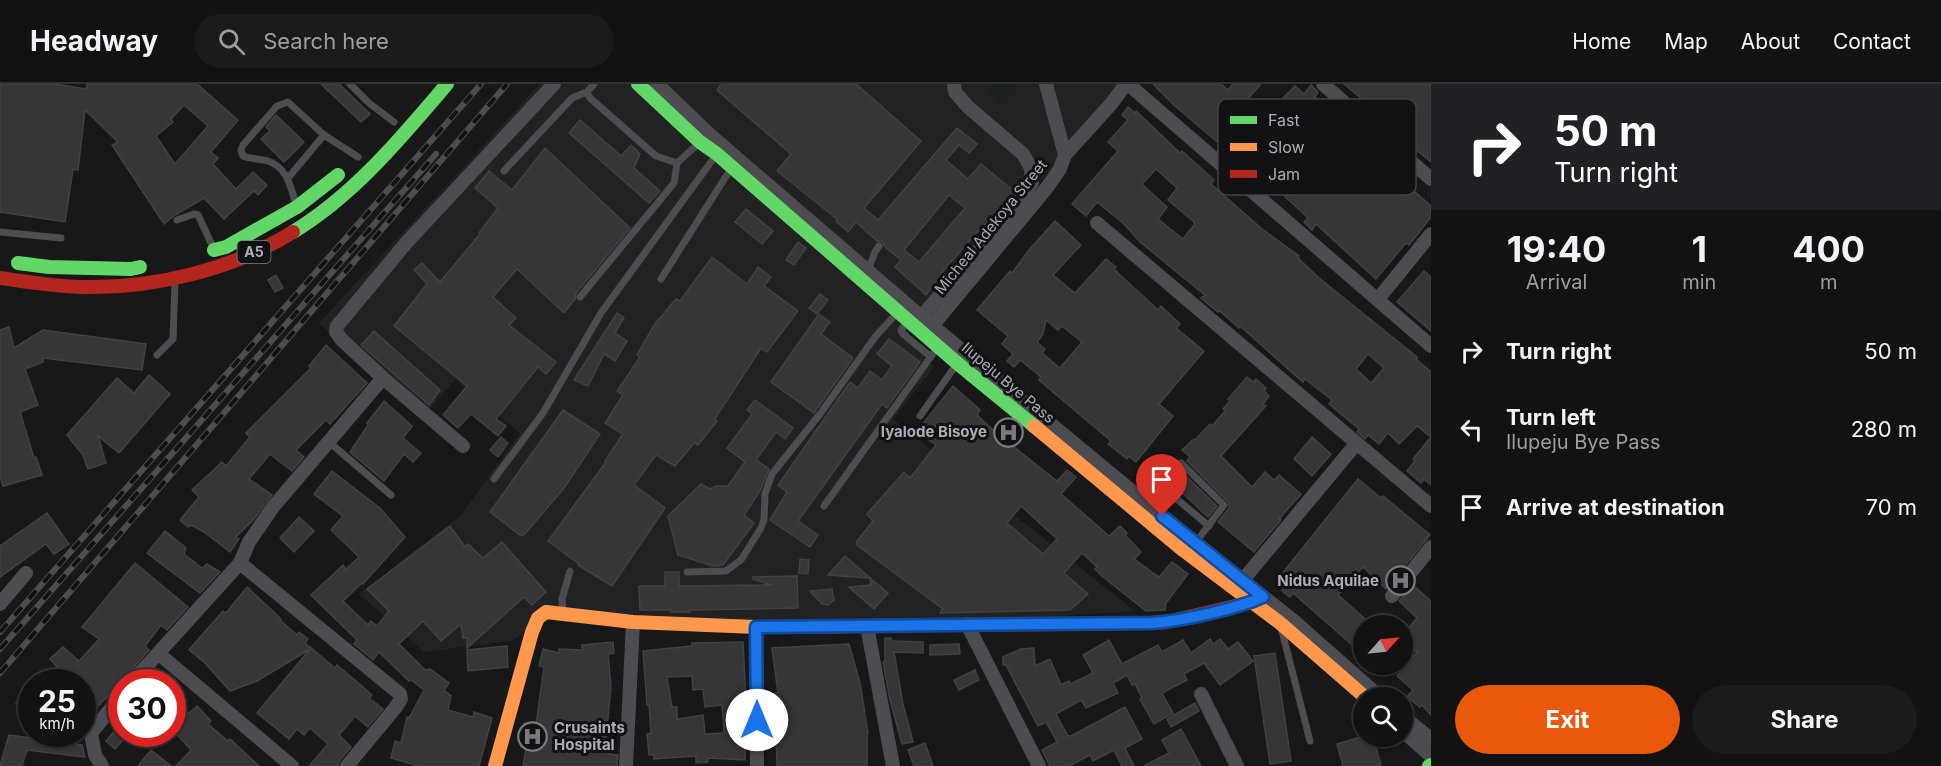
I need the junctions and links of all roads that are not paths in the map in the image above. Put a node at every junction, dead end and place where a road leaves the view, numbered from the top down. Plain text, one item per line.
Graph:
1 (447, 84) edge
2 (554, 84) edge
3 (594, 84) edge
4 (638, 84) edge
5 (657, 84) edge
6 (954, 84) edge
7 (1046, 84) edge
8 (1127, 84) edge
9 (1323, 84) edge
10 (351, 85) edge
11 (587, 92) junction
12 (1340, 99) edge
13 (397, 118) joint
14 (383, 133) dead end
15 (324, 135) junction
16 (700, 142) junction
17 (364, 152) joint
18 (717, 154) junction
19 (1065, 154) junction
20 (1218, 162) edge
21 (677, 163) junction
22 (1416, 166) edge
23 (732, 168) junction
24 (504, 171) dead end
25 (288, 178) junction
26 (1431, 179) edge
27 (1257, 195) edge
28 (297, 207) junction
29 (177, 220) dead end
30 (1097, 223) dead end
31 (0, 232) edge
32 (1431, 234) edge
33 (61, 238) dead end
34 (879, 246) dead end
35 (209, 251) joint
36 (0, 261) edge
37 (153, 264) dead end
38 (868, 270) junction
39 (175, 278) junction
40 (0, 279) edge
41 (661, 279) dead end
42 (580, 297) dead end
43 (1378, 299) junction
44 (898, 311) junction
45 (921, 325) junction
46 (1431, 346) edge
47 (937, 353) junction
48 (157, 355) dead end
49 (957, 363) junction
50 (383, 378) junction
51 (920, 417) dead end
52 (329, 442) junction
53 (1356, 444) junction
54 (463, 446) dead end
55 (494, 479) dead end
56 (1160, 485) junction
57 (391, 495) dead end
58 (1146, 503) junction
59 (824, 506) dead end
60 (1431, 506) edge
61 (1209, 526) junction
62 (1196, 542) junction
63 (1431, 547) edge
64 (240, 563) junction
65 (570, 572) dead end
66 (687, 572) dead end
67 (26, 573) dead end
68 (1242, 581) junction
69 (1392, 596) dead end
70 (1257, 599) junction
71 (0, 604) edge
72 (564, 615) junction
73 (633, 622) junction
74 (1280, 623) junction
75 (967, 624) junction
76 (867, 626) junction
77 (756, 627) junction
78 (159, 654) junction
79 (145, 669) edge
80 (1353, 687) edge
81 (1367, 687) edge
82 (1201, 694) dead end
83 (108, 713) edge
84 (1413, 725) edge
85 (1431, 739) edge
86 (1413, 740) edge
87 (1310, 741) dead end
88 (1431, 756) edge
89 (102, 766) edge
90 (292, 766) edge
91 (347, 766) edge
92 (495, 766) edge
93 (626, 766) edge
94 (757, 766) edge
95 (893, 766) edge
96 (1039, 766) edge
97 (1237, 766) edge

1 - 39 main road, A5
2 - 50 street
3 - 11 lane
4 - 16 main road, Ilupeju Bye Pass
5 - 38 street, Ilupeju Bye Pass
6 - 45 street, Micheal Adekoya Street
7 - 19 street
8 - 19 street, Micheal Adekoya Street
8 - 20 street
9 - 12 street
10 - 13 lane
11 - 21 lane
11 - 24 lane
13 - 14 main road
15 - 17 lane
15 - 25 lane
15 - 25 lane
16 - 18 main road, Ilupeju Bye Pass
16 - 21 lane
17 - 28 main road, A5
18 - 23 main road, Ilupeju Bye Pass
18 - 55 lane
19 - 45 street, Micheal Adekoya Street
21 - 42 lane
22 - 26 street
23 - 41 lane
23 - 44 main road, Ilupeju Bye Pass
25 - 28 lane
27 - 43 street
28 - 35 main road, A5
29 - 35 lane
30 - 53 street
31 - 33 lane
32 - 43 street
34 - 38 lane
36 - 37 main road
38 - 45 street, Ilupeju Bye Pass
39 - 40 main road, A5
39 - 48 lane
43 - 46 street
44 - 45 main road, Ilupeju Bye Pass
44 - 66 lane
45 - 47 main road, Ilupeju Bye Pass
45 - 47 lane
45 - 58 street, Ilupeju Bye Pass
47 - 49 main road, Ilupeju Bye Pass
47 - 59 lane
49 - 51 lane
49 - 70 main road, Ilupeju Bye Pass
50 - 52 street
50 - 54 street
52 - 57 lane
52 - 64 street
53 - 60 street
53 - 68 street
56 - 58 lane
56 - 61 lane
56 - 61 lane
58 - 62 street, Ilupeju Bye Pass
61 - 62 lane
62 - 68 street, Ilupeju Bye Pass
63 - 69 street
64 - 78 street
64 - 91 street
65 - 72 lane
67 - 71 street
68 - 70 street, Ilupeju Bye Pass
70 - 74 main road, Ilupeju Bye Pass
70 - 75 main road
70 - 81 street, Ilupeju Bye Pass
72 - 73 main road
72 - 92 main road
73 - 77 main road
73 - 93 street
74 - 80 main road, Ilupeju Bye Pass
74 - 87 lane
75 - 76 main road
75 - 96 street
76 - 77 main road
76 - 95 street
77 - 94 street
78 - 79 street
78 - 90 street
82 - 97 street
83 - 89 street
84 - 85 street
86 - 88 street

